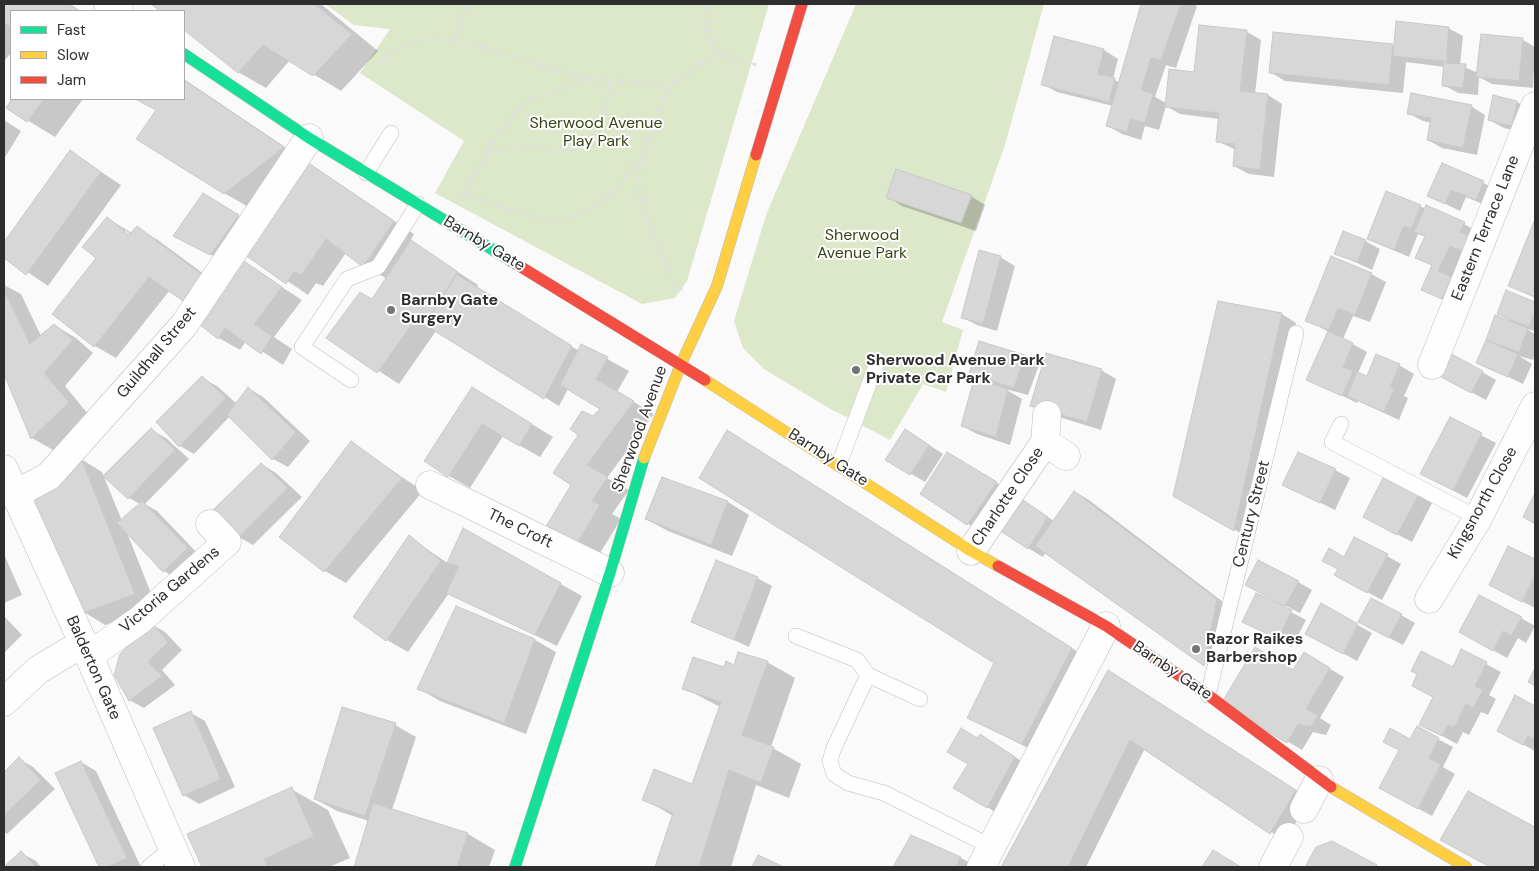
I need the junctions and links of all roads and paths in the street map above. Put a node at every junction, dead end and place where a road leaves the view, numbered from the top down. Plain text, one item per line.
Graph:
1 (467, 4) edge
2 (706, 4) edge
3 (802, 4) edge
4 (454, 41) junction
5 (717, 53) junction
6 (185, 55) edge
7 (377, 66) dead end
8 (781, 72) junction
9 (588, 78) junction
10 (610, 80) junction
11 (669, 86) junction
12 (1535, 106) edge
13 (391, 133) dead end
14 (309, 138) junction
15 (488, 152) junction
16 (641, 159) junction
17 (366, 173) junction
18 (464, 195) junction
19 (418, 204) junction
20 (449, 223) junction
21 (711, 300) junction
22 (1296, 333) dead end
23 (878, 360) dead end
24 (681, 364) junction
25 (1432, 365) dead end
26 (351, 380) dead end
27 (1535, 406) edge
28 (1047, 414) dead end
29 (1341, 424) dead end
30 (839, 464) junction
31 (4, 469) edge
32 (430, 485) dead end
33 (14, 495) junction
34 (1478, 518) junction
35 (227, 542) dead end
36 (971, 551) junction
37 (610, 573) junction
38 (1429, 599) dead end
39 (1106, 626) junction
40 (796, 636) dead end
41 (86, 649) junction
42 (868, 675) junction
43 (1208, 695) junction
44 (920, 699) dead end
45 (4, 702) edge
46 (1319, 780) junction
47 (1304, 809) dead end
48 (1289, 837) dead end
49 (176, 858) edge
50 (986, 858) edge
51 (149, 867) edge
52 (515, 867) edge
53 (1273, 867) edge
54 (1466, 867) edge

1 - 4 path
2 - 5 path
3 - 8 street, Sherwood Avenue
4 - 7 path
4 - 9 path
5 - 8 path
5 - 11 path
6 - 14 street, Barnby Gate
8 - 21 street, Sherwood Avenue
9 - 10 path
9 - 15 path
10 - 11 path
10 - 15 path
11 - 16 path
12 - 25 street, Eastern Terrace Lane
13 - 17 lane
14 - 17 street, Barnby Gate
14 - 33 street, Guildhall Street
15 - 18 path
16 - 18 path
16 - 21 path
17 - 19 street, Barnby Gate
18 - 20 path
19 - 20 street, Barnby Gate
19 - 26 lane
20 - 24 street, Barnby Gate
21 - 24 street, Sherwood Avenue
22 - 43 lane, Century Street
23 - 30 lane
24 - 30 street, Barnby Gate
24 - 37 street, Sherwood Avenue
27 - 34 street, Kingsnorth Close
28 - 36 street, Charlotte Close
29 - 34 lane
30 - 36 street, Barnby Gate
31 - 33 street, Balderton Gate
32 - 37 street, The Croft
33 - 41 street, Balderton Gate
34 - 38 street, Kingsnorth Close
35 - 41 street, Victoria Gardens
36 - 39 street, Barnby Gate
37 - 52 street, Sherwood Avenue
39 - 43 street, Barnby Gate
39 - 50 street
40 - 42 lane
41 - 45 street, Victoria Gardens
41 - 49 street, Balderton Gate
42 - 44 lane
42 - 50 lane
43 - 46 street, Barnby Gate
46 - 47 street
46 - 54 street, Barnby Gate
48 - 53 street
49 - 51 lane

